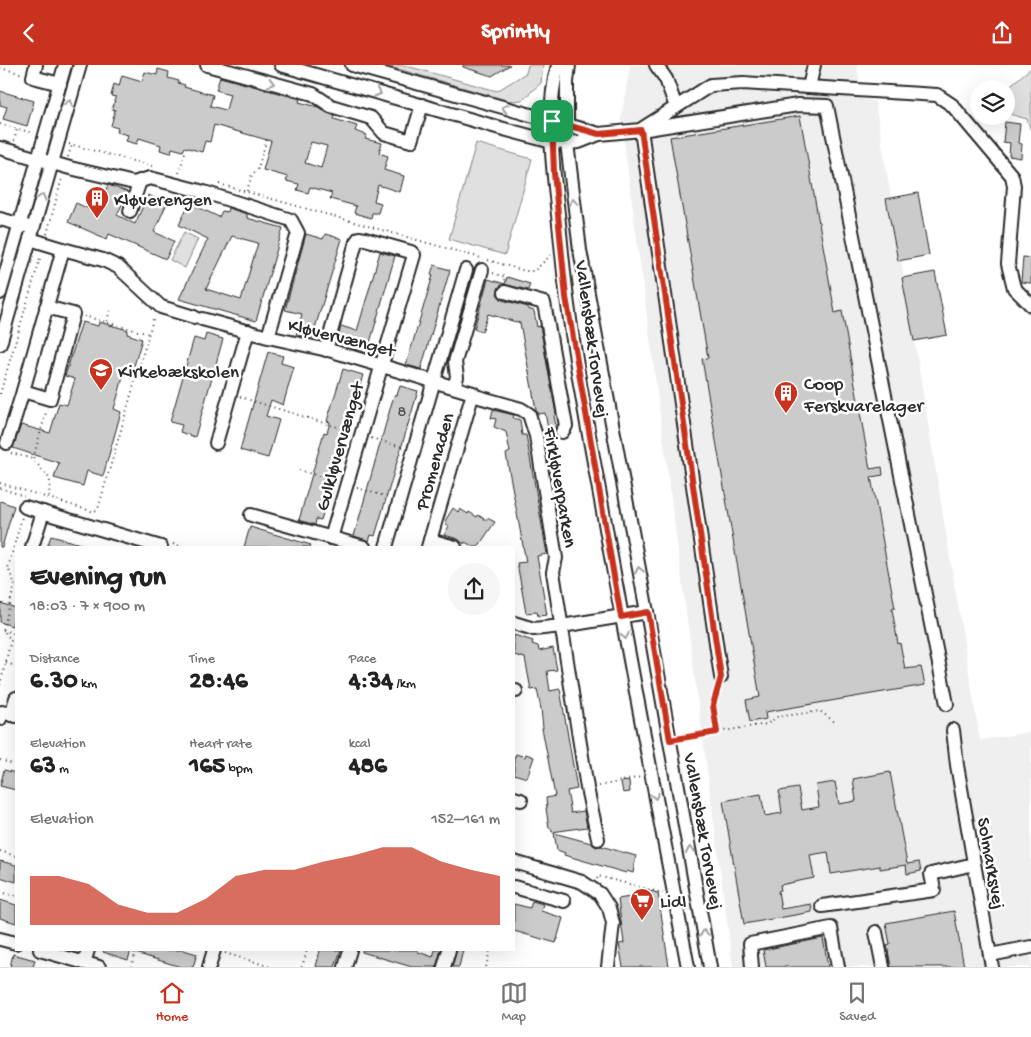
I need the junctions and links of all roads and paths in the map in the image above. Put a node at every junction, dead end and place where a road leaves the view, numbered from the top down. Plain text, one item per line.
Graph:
1 (65, 65) edge
2 (80, 65) edge
3 (207, 65) edge
4 (280, 65) edge
5 (355, 65) edge
6 (558, 65) edge
7 (569, 65) edge
8 (656, 65) edge
9 (814, 65) edge
10 (0, 68) edge
11 (34, 71) edge
12 (60, 84) junction
13 (352, 85) junction
14 (809, 87) junction
15 (422, 105) junction
16 (676, 107) junction
17 (552, 121) junction
18 (0, 124) edge
19 (567, 125) junction
20 (641, 130) junction
21 (599, 134) junction
22 (45, 137) junction
23 (267, 139) dead end
24 (552, 141) junction
25 (567, 143) junction
26 (72, 145) dead end
27 (186, 149) dead end
28 (6, 150) edge
29 (39, 159) junction
30 (52, 163) junction
31 (152, 166) dead end
32 (179, 173) dead end
33 (140, 181) junction
34 (215, 183) dead end
35 (246, 198) junction
36 (130, 211) dead end
37 (0, 219) edge
38 (19, 224) junction
39 (31, 233) junction
40 (63, 249) junction
41 (553, 253) dead end
42 (5, 261) edge
43 (22, 266) junction
44 (466, 270) dead end
45 (482, 270) joint
46 (505, 292) joint
47 (0, 293) edge
48 (1031, 305) edge
49 (46, 307) junction
50 (111, 307) dead end
51 (155, 314) dead end
52 (81, 315) dead end
53 (106, 322) junction
54 (270, 330) dead end
55 (248, 331) junction
56 (149, 334) junction
57 (0, 344) edge
58 (326, 350) junction
59 (13, 352) dead end
60 (382, 365) junction
61 (434, 381) junction
62 (454, 387) junction
63 (23, 391) junction
64 (0, 394) edge
65 (230, 394) junction
66 (472, 394) junction
67 (50, 399) junction
68 (321, 423) dead end
69 (562, 432) dead end
70 (216, 443) dead end
71 (7, 447) joint
72 (33, 459) junction
73 (0, 483) edge
74 (49, 498) junction
75 (25, 507) joint
76 (43, 512) junction
77 (251, 515) dead end
78 (332, 538) junction
79 (429, 544) edge
80 (32, 546) edge
81 (158, 546) edge
82 (360, 546) edge
83 (386, 546) edge
84 (446, 546) edge
85 (13, 551) joint
86 (648, 612) junction
87 (621, 617) junction
88 (515, 623) edge
89 (562, 626) junction
90 (3, 630) junction
91 (15, 634) edge
92 (6, 663) junction
93 (15, 666) edge
94 (721, 677) joint
95 (0, 685) edge
96 (15, 700) edge
97 (947, 704) dead end
98 (8, 715) edge
99 (836, 723) dead end
100 (953, 730) dead end
101 (717, 732) junction
102 (670, 740) junction
103 (0, 760) edge
104 (15, 765) edge
105 (643, 777) dead end
106 (587, 788) junction
107 (598, 839) dead end
108 (0, 851) edge
109 (15, 856) edge
110 (515, 862) edge
111 (974, 864) junction
112 (515, 887) edge
113 (592, 888) junction
114 (0, 892) edge
115 (665, 894) dead end
116 (15, 896) edge
117 (564, 901) dead end
118 (822, 906) dead end
119 (876, 932) dead end
120 (0, 939) edge
121 (15, 943) edge
122 (1031, 947) edge
123 (42, 951) edge
124 (88, 951) edge
125 (136, 951) edge
126 (214, 951) edge
127 (217, 951) edge
128 (307, 951) edge
129 (350, 951) edge
130 (449, 951) edge
131 (490, 951) edge
132 (991, 961) edge
133 (60, 962) edge
134 (84, 963) junction
135 (486, 966) edge
136 (99, 967) edge
137 (131, 967) edge
138 (209, 967) edge
139 (272, 967) edge
140 (302, 967) edge
141 (345, 967) edge
142 (444, 967) edge
143 (490, 967) edge
144 (608, 967) edge
145 (688, 967) edge
146 (710, 967) edge
147 (752, 967) edge
148 (838, 967) edge
149 (883, 967) edge

1 - 12 street
30 -> 2 street
3 -> 15 street
4 - 13 street
5 - 13 street
17 -> 5 street
6 - 17 street, Vallensbæk Torvevej
7 - 19 street, Vallensbæk Torvevej
8 - 16 street
9 - 14 street
10 - 11 path
11 - 12 street
12 - 22 street
13 -> 15 street
14 - 16 street
14 - 48 street
15 - 24 street
16 - 20 street
17 - 19 street
17 - 24 street, Vallensbæk Torvevej
18 - 22 path
19 - 21 street
19 - 25 street, Vallensbæk Torvevej
20 - 21 street
20 - 94 street
20 - 97 street
21 - 25 street
22 - 29 street
23 - 35 path
24 - 25 street
24 - 87 street, Vallensbæk Torvevej
86 -> 25 street, Vallensbæk Torvevej
26 - 31 path
27 - 32 path
28 - 29 street
29 - 30 street
29 - 38 street
30 - 33 street
39 -> 30 street
33 - 35 street
33 - 36 street
34 - 35 path
35 - 41 path
35 - 54 street
37 - 38 street, Kløvervænget
38 - 39 street, Kløvervænget
38 - 42 street
39 - 40 street, Kløvervænget
39 - 43 street
40 - 49 street
40 - 55 street, Kløvervænget
42 - 43 street
42 - 47 street
43 - 57 street
44 - 61 street
45 - 46 path
45 - 62 street
46 - 69 street
49 - 63 street
49 - 67 street
50 - 53 path
51 - 56 path
52 - 53 path
53 - 56 path
55 - 58 street, Kløvervænget
55 - 65 street
56 - 74 path
58 - 60 street, Kløvervænget
58 - 60 street, Gulkløvervænget
59 - 64 path
60 - 61 street, Kløvervænget
60 - 78 street, Gulkløvervænget
61 - 62 street, Kløvervænget
61 - 83 street
62 - 66 street, Kløvervænget
63 - 67 street
63 - 71 street
65 - 68 path
65 - 70 street
66 - 79 street, Promenaden
66 - 89 street, Firkløverparken
67 - 72 path
71 - 72 path
72 - 74 path
73 - 74 path
75 - 76 street
75 - 85 path
76 - 80 street
76 - 81 street
77 - 78 street
78 - 82 street
79 - 84 street, Promenaden
85 - 90 path
86 - 87 street
86 - 102 street, Vallensbæk Torvevej
87 - 89 street
87 -> 145 street, Vallensbæk Torvevej
88 - 89 street
89 - 106 street, Firkløverparken
90 - 91 path
90 - 92 path
92 - 93 path
92 - 95 path
94 - 101 path
96 - 98 street
99 - 101 path
100 - 111 street, Solmarksvej
101 - 102 path
146 -> 102 street, Vallensbæk Torvevej
103 - 104 path
105 - 106 path
106 - 107 street, Firkløverparken
108 - 109 path
110 - 113 street
111 - 118 street
111 - 132 street, Solmarksvej
112 - 117 street
113 - 115 path
113 - 144 street
114 - 116 path
119 - 149 street
120 - 121 street
122 - 132 street
123 - 133 street
124 - 134 street
125 - 137 path
126 - 138 street
127 - 139 path
128 - 140 path
129 - 141 street
130 - 142 street
131 - 135 path
133 - 134 street
134 - 136 street
135 - 143 path
147 - 148 street

